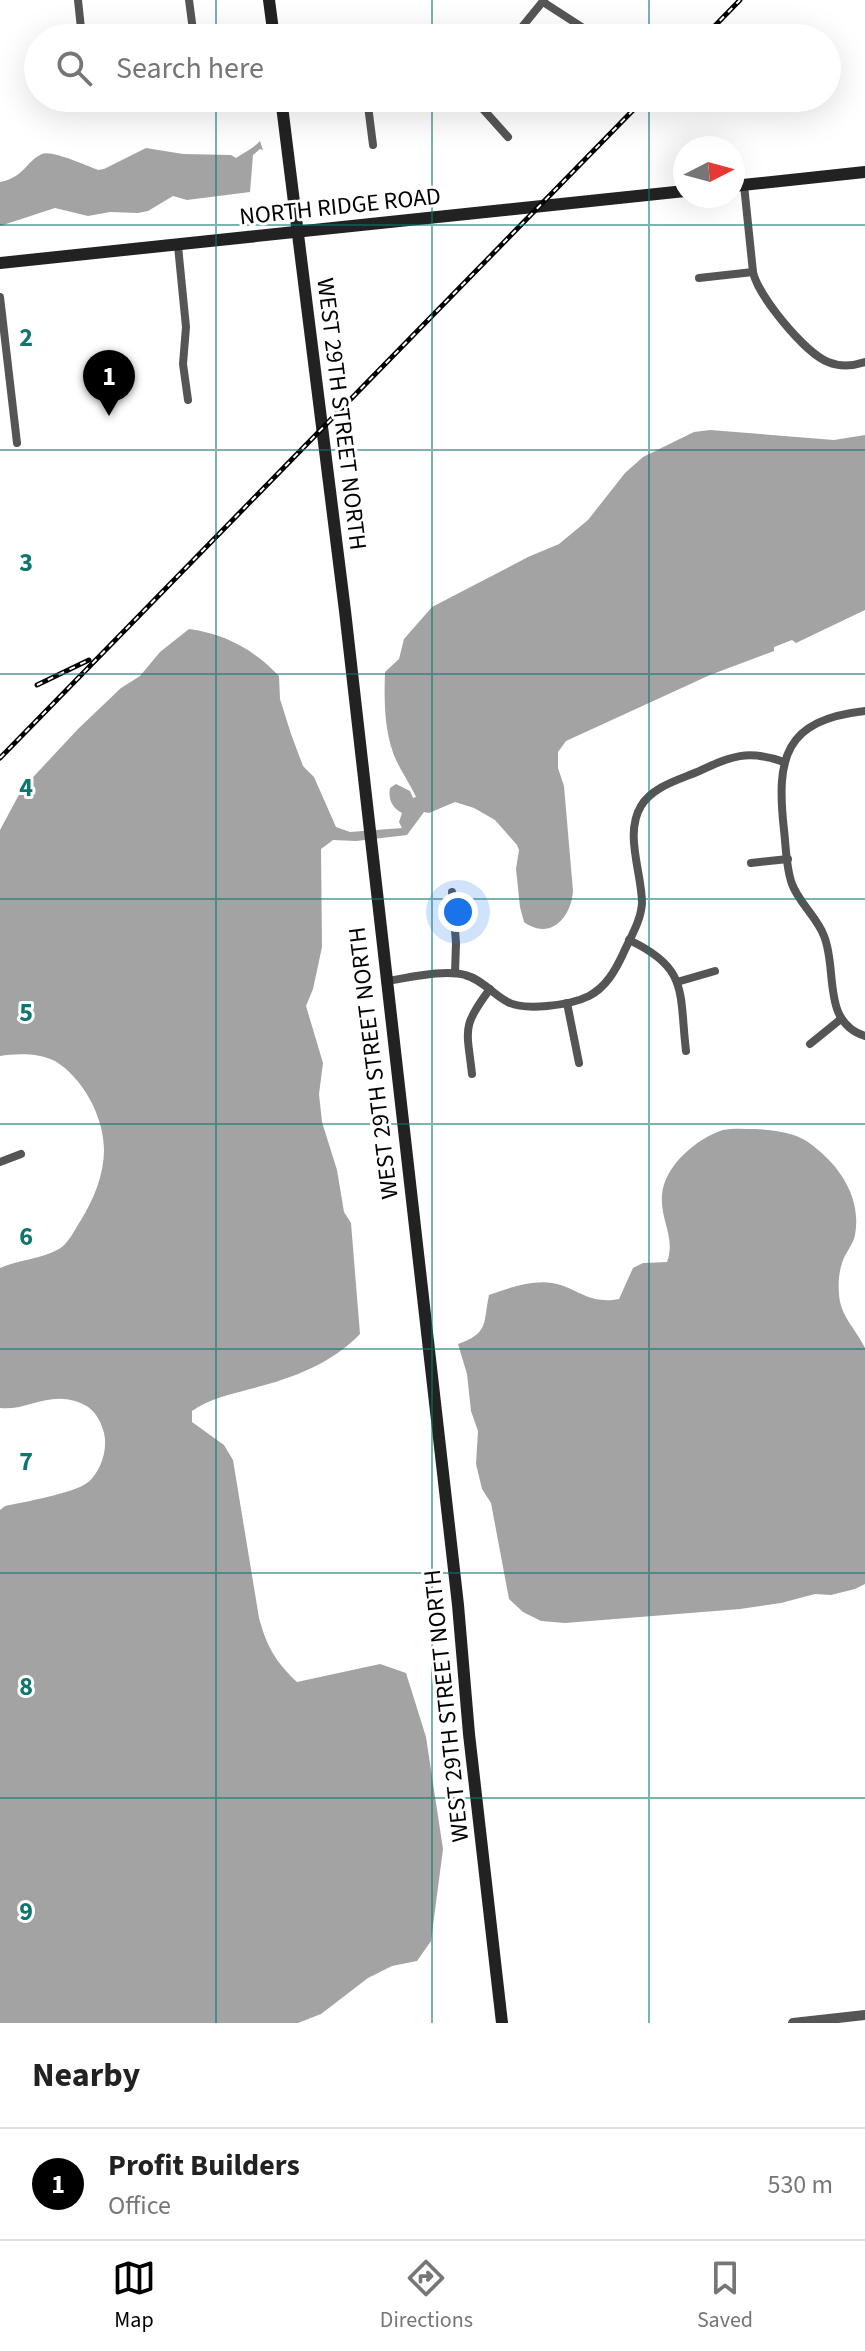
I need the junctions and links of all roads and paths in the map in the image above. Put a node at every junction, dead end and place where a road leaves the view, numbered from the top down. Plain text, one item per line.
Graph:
1 (78, 0) edge
2 (189, 0) edge
3 (269, 0) edge
4 (544, 1) edge
5 (81, 24) edge
6 (192, 24) edge
7 (272, 24) edge
8 (525, 24) edge
9 (578, 24) edge
10 (283, 112) edge
11 (369, 112) edge
12 (486, 112) edge
13 (508, 137) dead end
14 (373, 145) dead end
15 (865, 172) edge
16 (745, 185) edge
17 (673, 192) edge
18 (742, 208) edge
19 (297, 232) junction
20 (178, 246) junction
21 (0, 263) edge
22 (753, 272) junction
23 (699, 278) dead end
24 (0, 297) edge
25 (865, 362) edge
26 (188, 400) dead end
27 (17, 443) dead end
28 (865, 711) edge
29 (784, 762) junction
30 (788, 859) junction
31 (751, 863) dead end
32 (452, 892) dead end
33 (629, 940) junction
34 (715, 971) dead end
35 (455, 973) junction
36 (386, 981) junction
37 (677, 982) junction
38 (490, 989) junction
39 (567, 1003) junction
40 (841, 1019) junction
41 (865, 1036) edge
42 (810, 1044) dead end
43 (686, 1051) dead end
44 (579, 1063) dead end
45 (472, 1074) dead end
46 (21, 1154) dead end
47 (0, 1162) edge
48 (865, 2015) edge
49 (502, 2023) edge
50 (793, 2023) edge

1 - 5 street
2 - 6 street
3 - 7 main road
4 - 8 street
4 - 9 street
10 - 19 main road, WEST 29TH STREET NORTH
11 - 14 street
12 - 13 street
15 - 16 main road
17 - 19 main road, NORTH RIDGE ROAD
18 - 22 street
19 - 20 main road, NORTH RIDGE ROAD
19 - 36 main road, WEST 29TH STREET NORTH
20 - 21 main road, NORTH RIDGE ROAD
20 - 26 street
22 - 23 street
22 - 25 street
24 - 27 street
28 - 29 street
29 - 30 street
29 - 33 street
30 - 31 street
30 - 40 street
32 - 35 street
33 - 37 street
33 - 39 street
34 - 37 street
35 - 36 street
35 - 38 street
36 - 49 main road, WEST 29TH STREET NORTH
37 - 43 street
38 - 39 street
38 - 45 street
39 - 44 street
40 - 41 street
40 - 42 street
46 - 47 street
48 - 50 street

